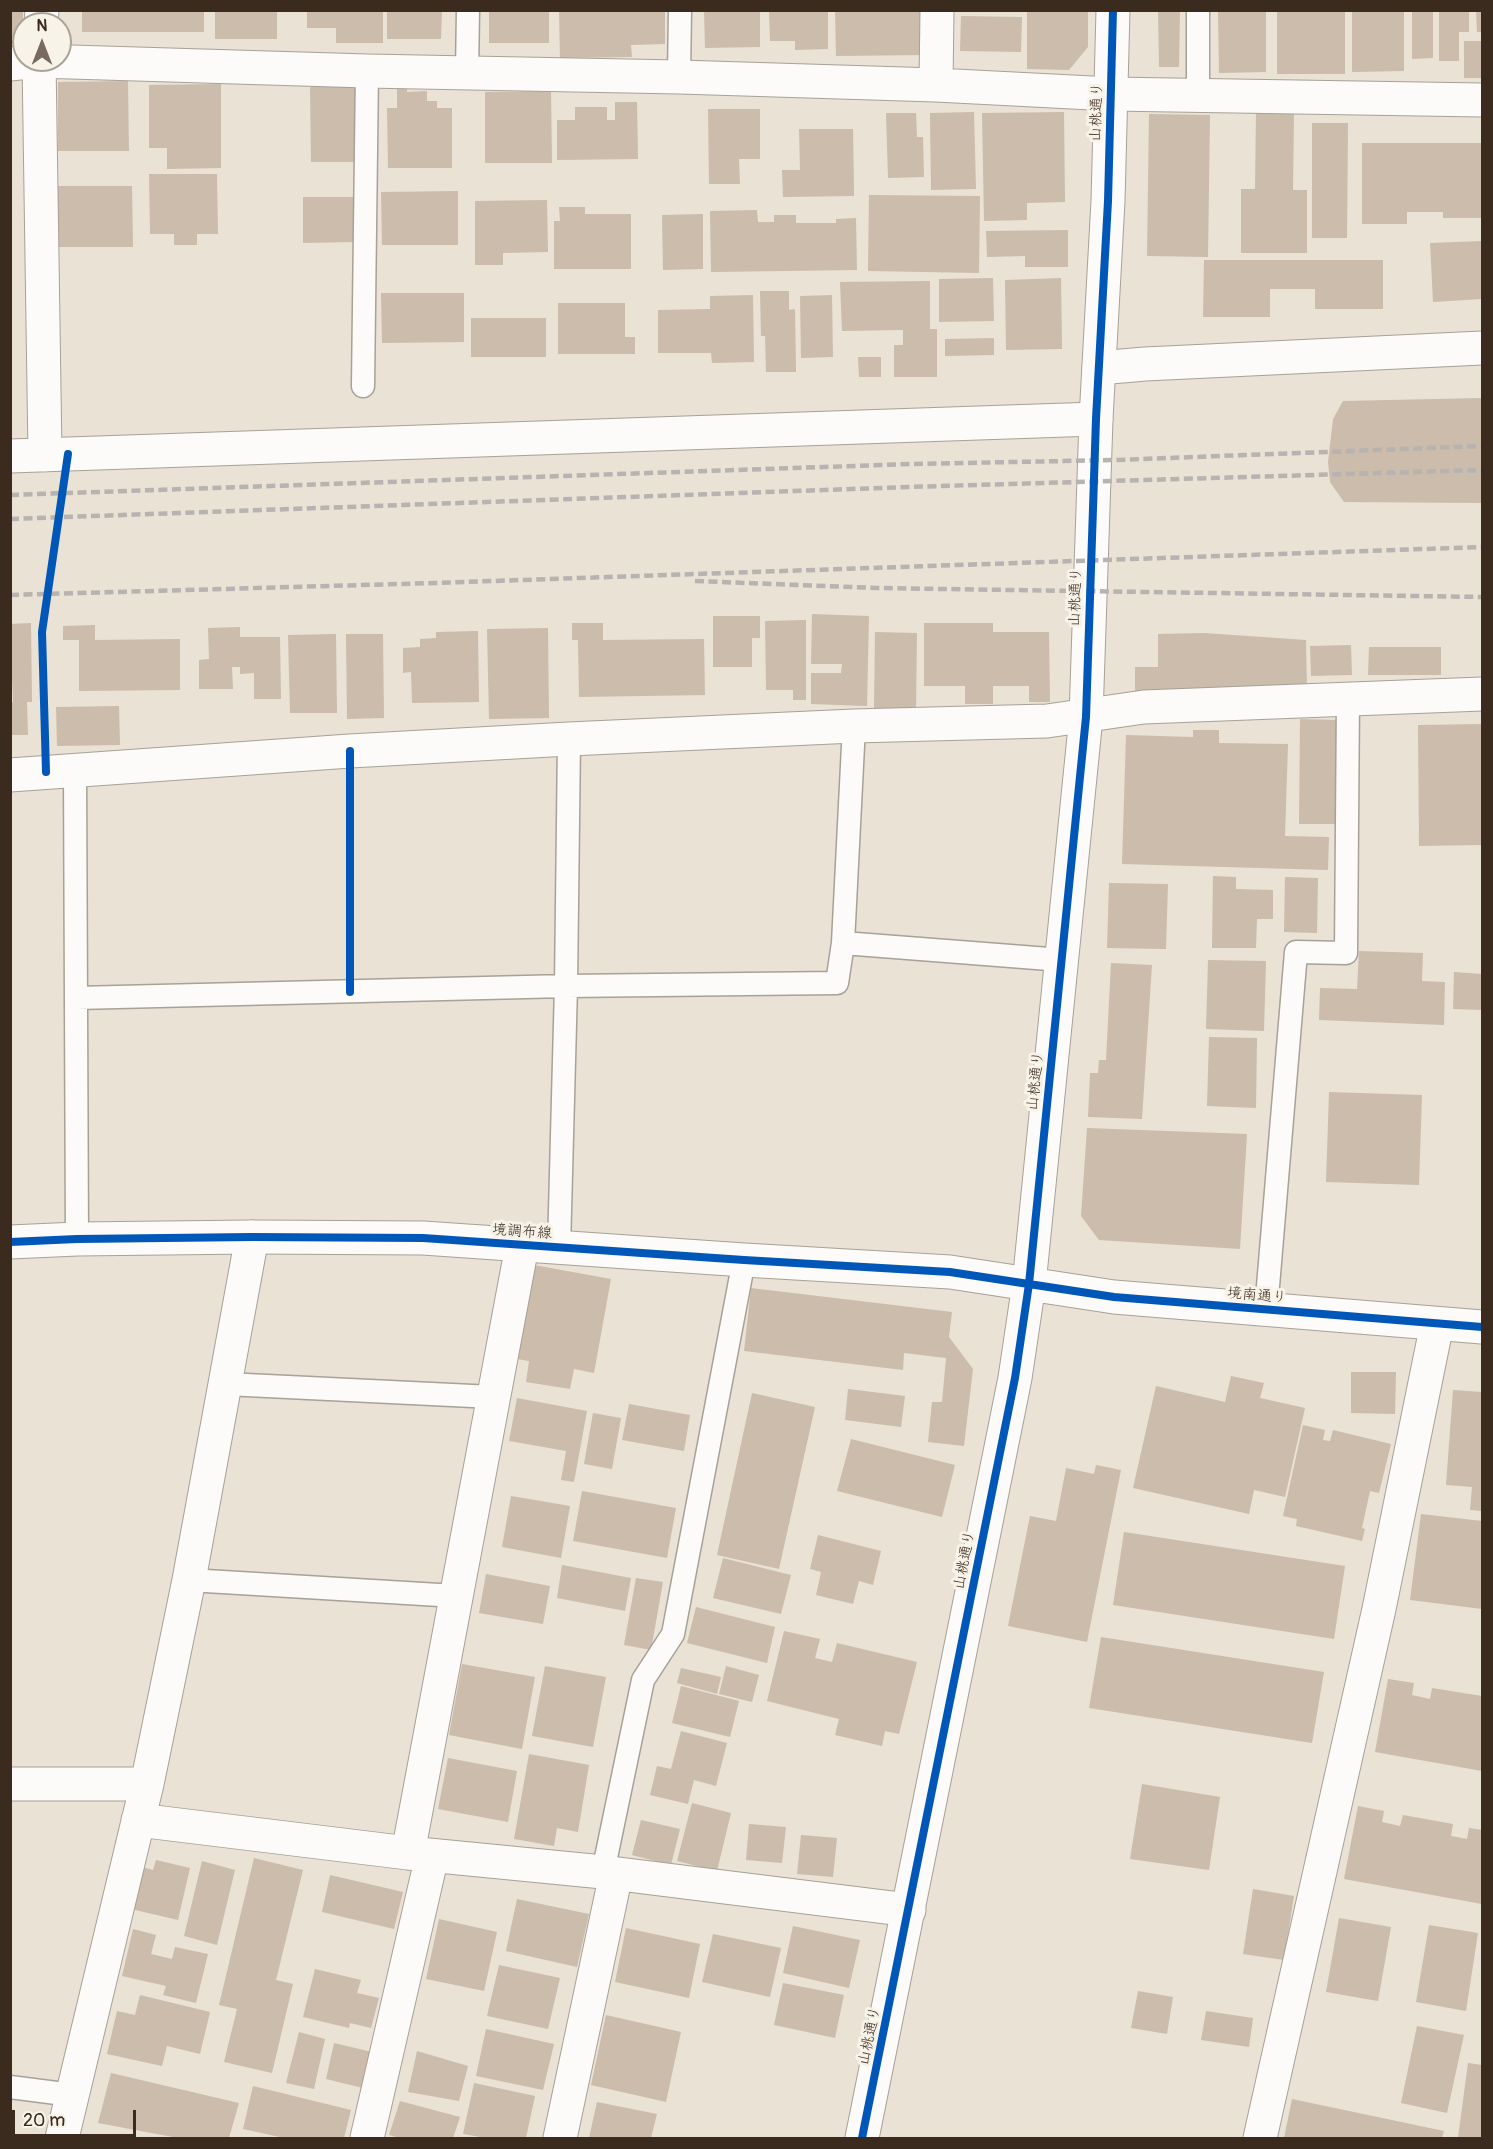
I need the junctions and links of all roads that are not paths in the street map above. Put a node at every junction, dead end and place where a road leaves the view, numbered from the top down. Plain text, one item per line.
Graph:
1 (468, 10) edge
2 (680, 10) edge
3 (937, 10) edge
4 (1113, 10) edge
5 (1198, 10) edge
6 (72, 63) edge
7 (367, 71) junction
8 (29, 72) edge
9 (467, 72) junction
10 (679, 77) junction
11 (936, 85) junction
12 (1111, 94) junction
13 (1197, 94) junction
14 (1482, 100) edge
15 (1482, 348) edge
16 (1099, 368) junction
17 (363, 386) dead end
18 (1095, 418) junction
19 (45, 455) junction
20 (10, 456) edge
21 (1482, 694) edge
22 (1348, 698) junction
23 (1086, 717) junction
24 (854, 726) junction
25 (569, 739) junction
26 (75, 771) junction
27 (10, 775) edge
28 (843, 944) junction
29 (1062, 960) junction
30 (566, 986) junction
31 (77, 998) junction
32 (252, 1237) junction
33 (76, 1239) junction
34 (10, 1242) edge
35 (522, 1246) junction
36 (559, 1248) junction
37 (744, 1260) junction
38 (1029, 1284) junction
39 (1266, 1310) junction
40 (1437, 1324) junction
41 (1482, 1327) edge
42 (226, 1384) junction
43 (493, 1397) junction
44 (189, 1580) junction
45 (456, 1596) junction
46 (10, 1784) edge
47 (147, 1784) junction
48 (138, 1820) junction
49 (420, 1855) junction
50 (610, 1873) junction
51 (909, 1910) junction
52 (10, 2087) edge
53 (72, 2095) junction
54 (62, 2139) edge
55 (367, 2139) edge
56 (560, 2139) edge
57 (862, 2139) edge
58 (1260, 2139) edge

1 - 9 lane
2 - 10 lane
3 - 11 street
4 - 12 street, 山桃通り
5 - 13 lane
6 - 7 street
7 - 9 street
7 - 17 lane
8 - 19 street
9 - 10 street
10 - 11 street
11 - 12 street
12 - 13 street
12 - 16 street, 山桃通り
13 - 14 street
15 - 16 street
16 - 18 street, 山桃通り
18 - 19 street
18 - 23 street, 山桃通り
19 - 20 street
21 - 22 street
22 - 23 street
22 - 39 lane
23 - 24 street
23 - 29 street, 山桃通り
24 - 25 street
24 - 28 lane
25 - 26 street
25 - 30 lane
26 - 27 street
26 - 31 lane
28 - 29 lane
28 - 30 lane
29 - 38 street, 山桃通り
30 - 31 lane
30 - 36 lane
31 - 33 lane
32 - 33 street, 境調布線
32 - 35 street, 境調布線
32 - 42 street
33 - 34 street, 境調布線
35 - 36 street, 境調布線
35 - 43 street
36 - 37 street, 境調布線
37 - 38 street, 境調布線
37 - 50 lane
38 - 39 street, 境南通り
38 - 51 street, 山桃通り
39 - 40 street, 境南通り
40 - 41 street, 境南通り
40 - 58 street
42 - 43 lane
42 - 44 street
43 - 45 street
44 - 45 lane
44 - 47 street
45 - 49 street
46 - 47 street
47 - 48 street
48 - 49 street
48 - 53 street
49 - 50 street
49 - 55 street
50 - 51 street
50 - 56 street
51 - 57 street, 山桃通り
52 - 53 lane
53 - 54 street

